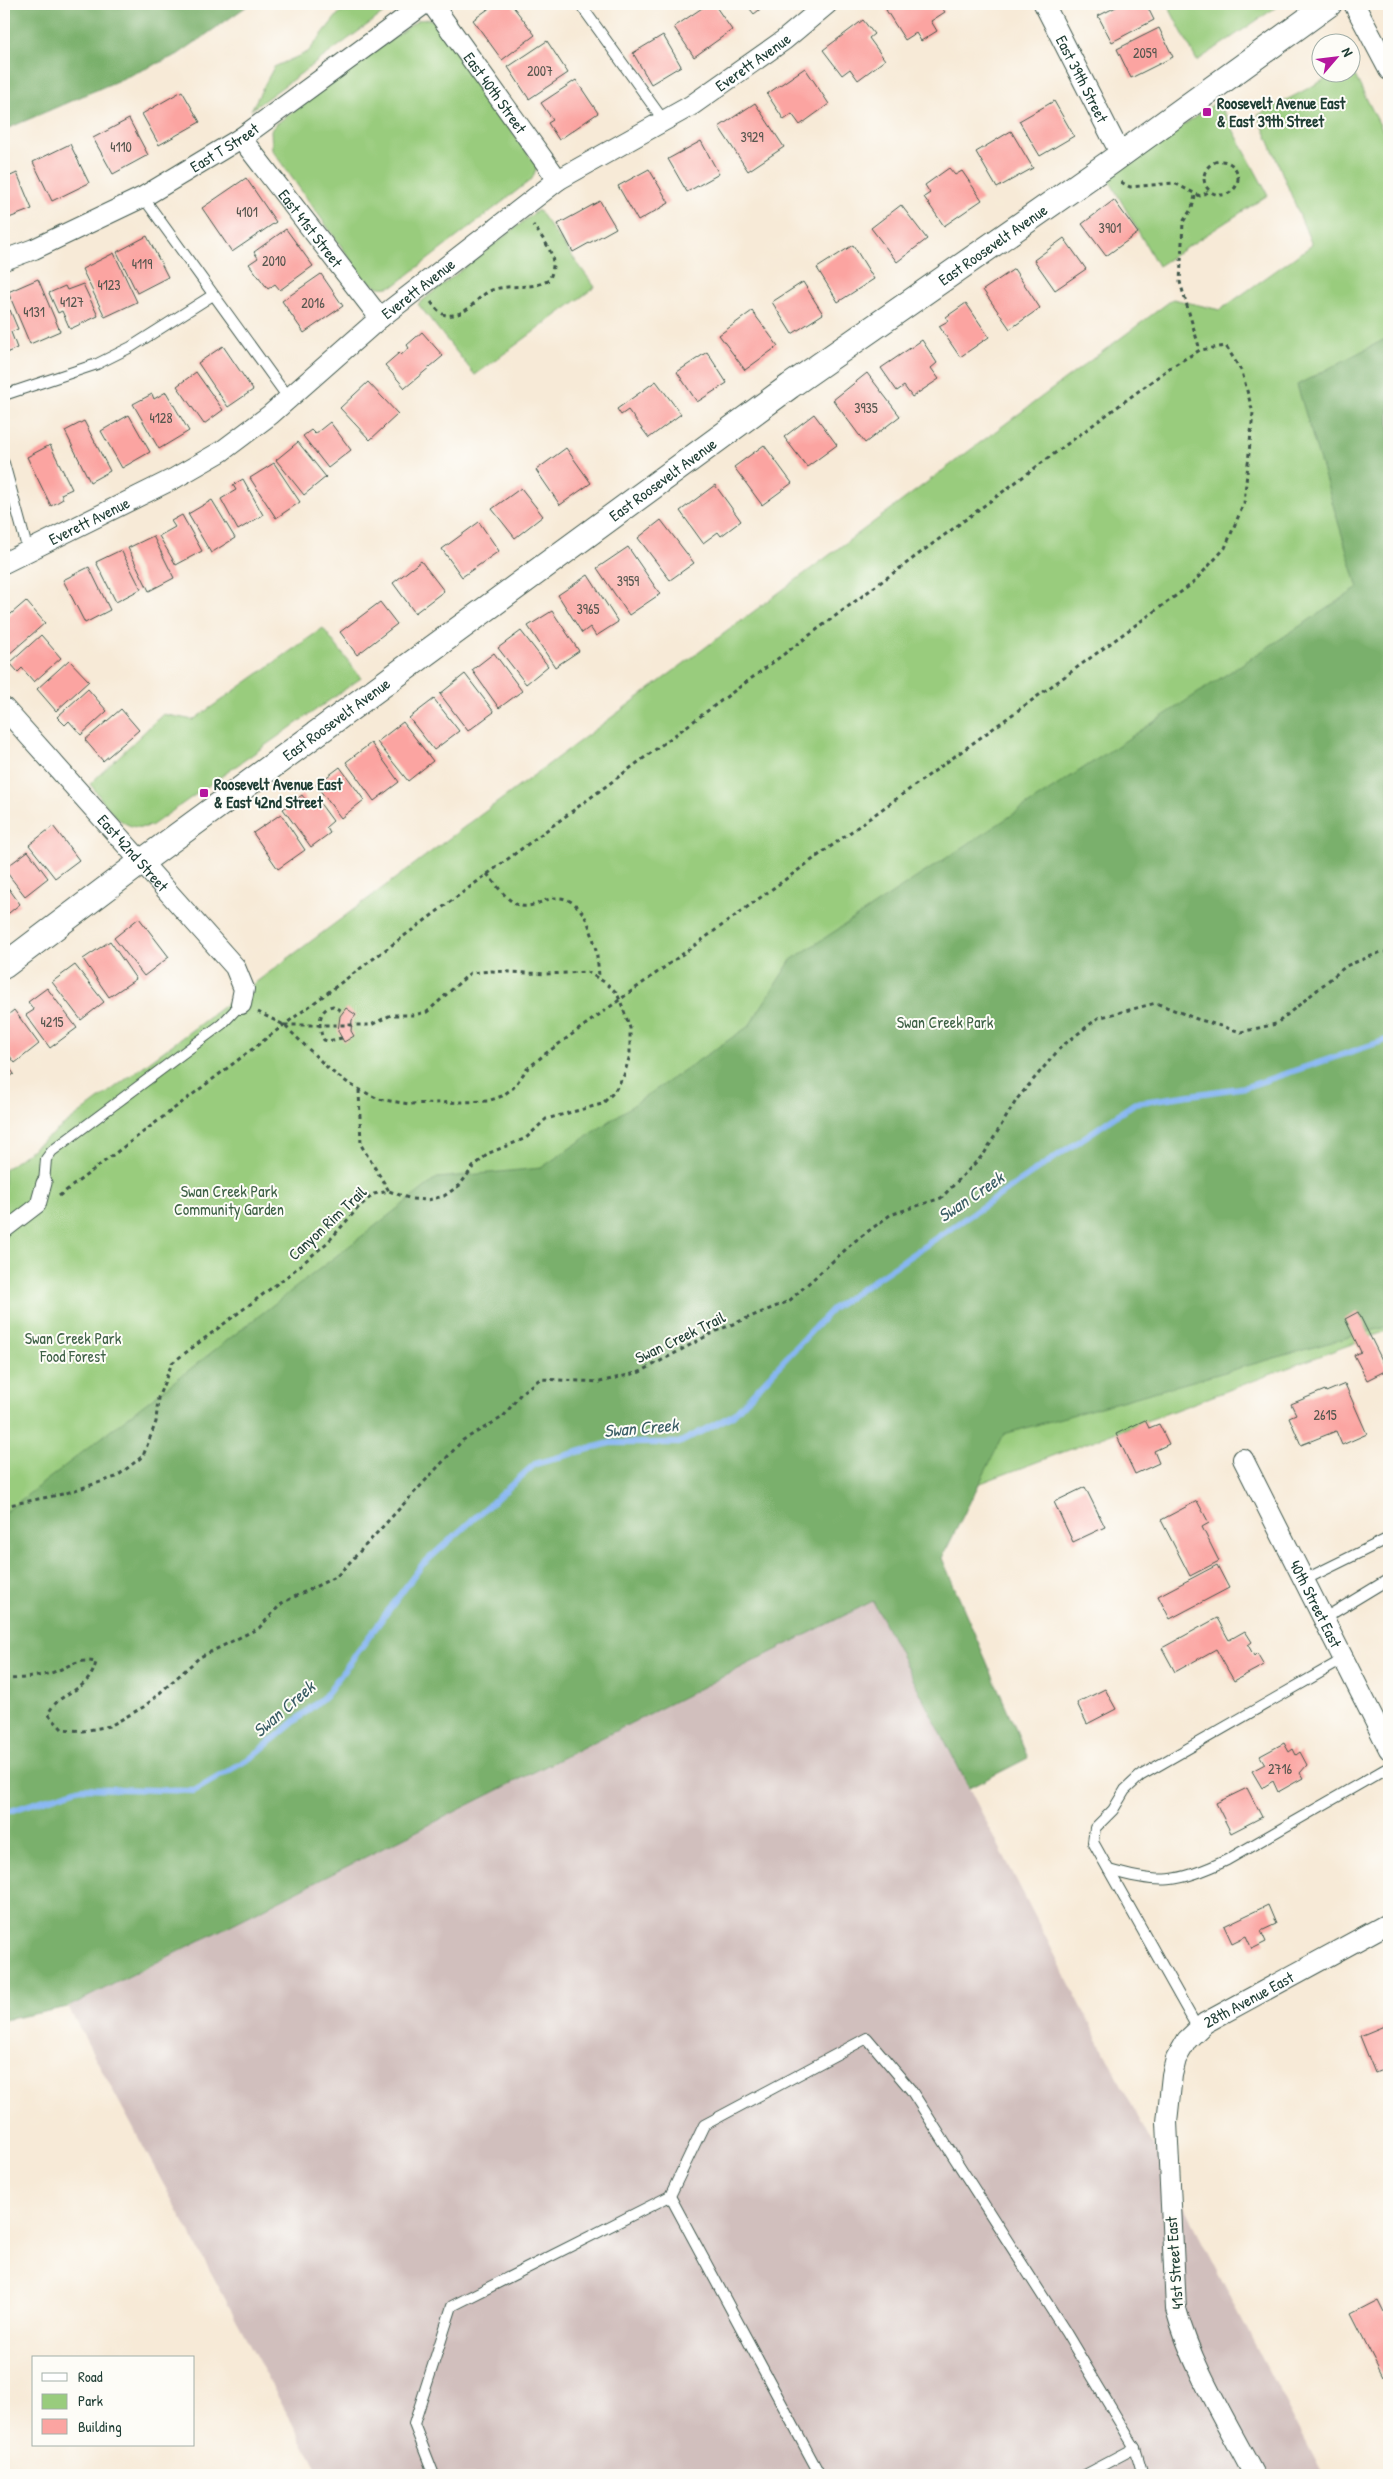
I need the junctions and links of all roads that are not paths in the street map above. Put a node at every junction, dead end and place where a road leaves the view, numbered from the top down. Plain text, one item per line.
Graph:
1 (424, 4) edge
2 (432, 4) edge
3 (580, 4) edge
4 (827, 4) edge
5 (1044, 4) edge
6 (1329, 4) edge
7 (1354, 4) edge
8 (1389, 70) edge
9 (664, 121) junction
10 (241, 138) junction
11 (1114, 159) junction
12 (558, 180) junction
13 (143, 197) junction
14 (4, 260) edge
15 (214, 295) junction
16 (380, 318) junction
17 (4, 395) edge
18 (289, 399) junction
19 (4, 463) edge
20 (28, 551) junction
21 (4, 563) edge
22 (4, 708) edge
23 (140, 864) junction
24 (4, 966) edge
25 (241, 1004) joint
26 (44, 1184) joint
27 (4, 1231) edge
28 (1243, 1459) dead end
29 (1389, 1538) edge
30 (1389, 1579) edge
31 (1304, 1580) junction
32 (1323, 1619) junction
33 (1344, 1658) junction
34 (1389, 1749) edge
35 (1389, 1767) edge
36 (1109, 1870) junction
37 (1389, 1923) edge
38 (1198, 2029) junction
39 (1167, 2122) joint
40 (670, 2196) junction
41 (1135, 2448) junction
42 (434, 2475) edge
43 (820, 2475) edge
44 (1084, 2475) edge
45 (1142, 2475) edge
46 (1254, 2475) edge

1 - 10 street, East T Street
2 - 12 street, East 40th Street
3 - 9 lane
4 - 9 street, Everett Avenue
5 - 11 street, East 39th Street
6 - 11 street, East Roosevelt Avenue
7 - 8 street
9 - 12 street, Everett Avenue
10 - 13 street, East T Street
10 - 16 street, East 41st Street
11 - 23 street, East Roosevelt Avenue
12 - 16 street, Everett Avenue
13 - 14 street, East T Street
13 - 15 lane
15 - 17 lane
15 - 18 lane
16 - 18 street, Everett Avenue
18 - 20 street, Everett Avenue
19 - 20 lane
20 - 21 street, Everett Avenue
22 - 23 street, East 42nd Street
23 - 24 street, East Roosevelt Avenue
23 - 25 street, East 42nd Street
25 - 26 lane
26 - 27 street
28 - 31 street, 40th Street East
29 - 31 lane
30 - 32 lane
31 - 32 street, 40th Street East
32 - 33 street, 40th Street East
33 - 34 street, 40th Street East
33 - 36 lane
35 - 36 lane
36 - 38 lane
37 - 38 street, 28th Avenue East
38 - 39 street, 28th Avenue East
39 - 46 street, 41st Street East
40 - 41 lane
40 - 42 lane
40 - 43 lane
41 - 44 lane
41 - 45 lane

